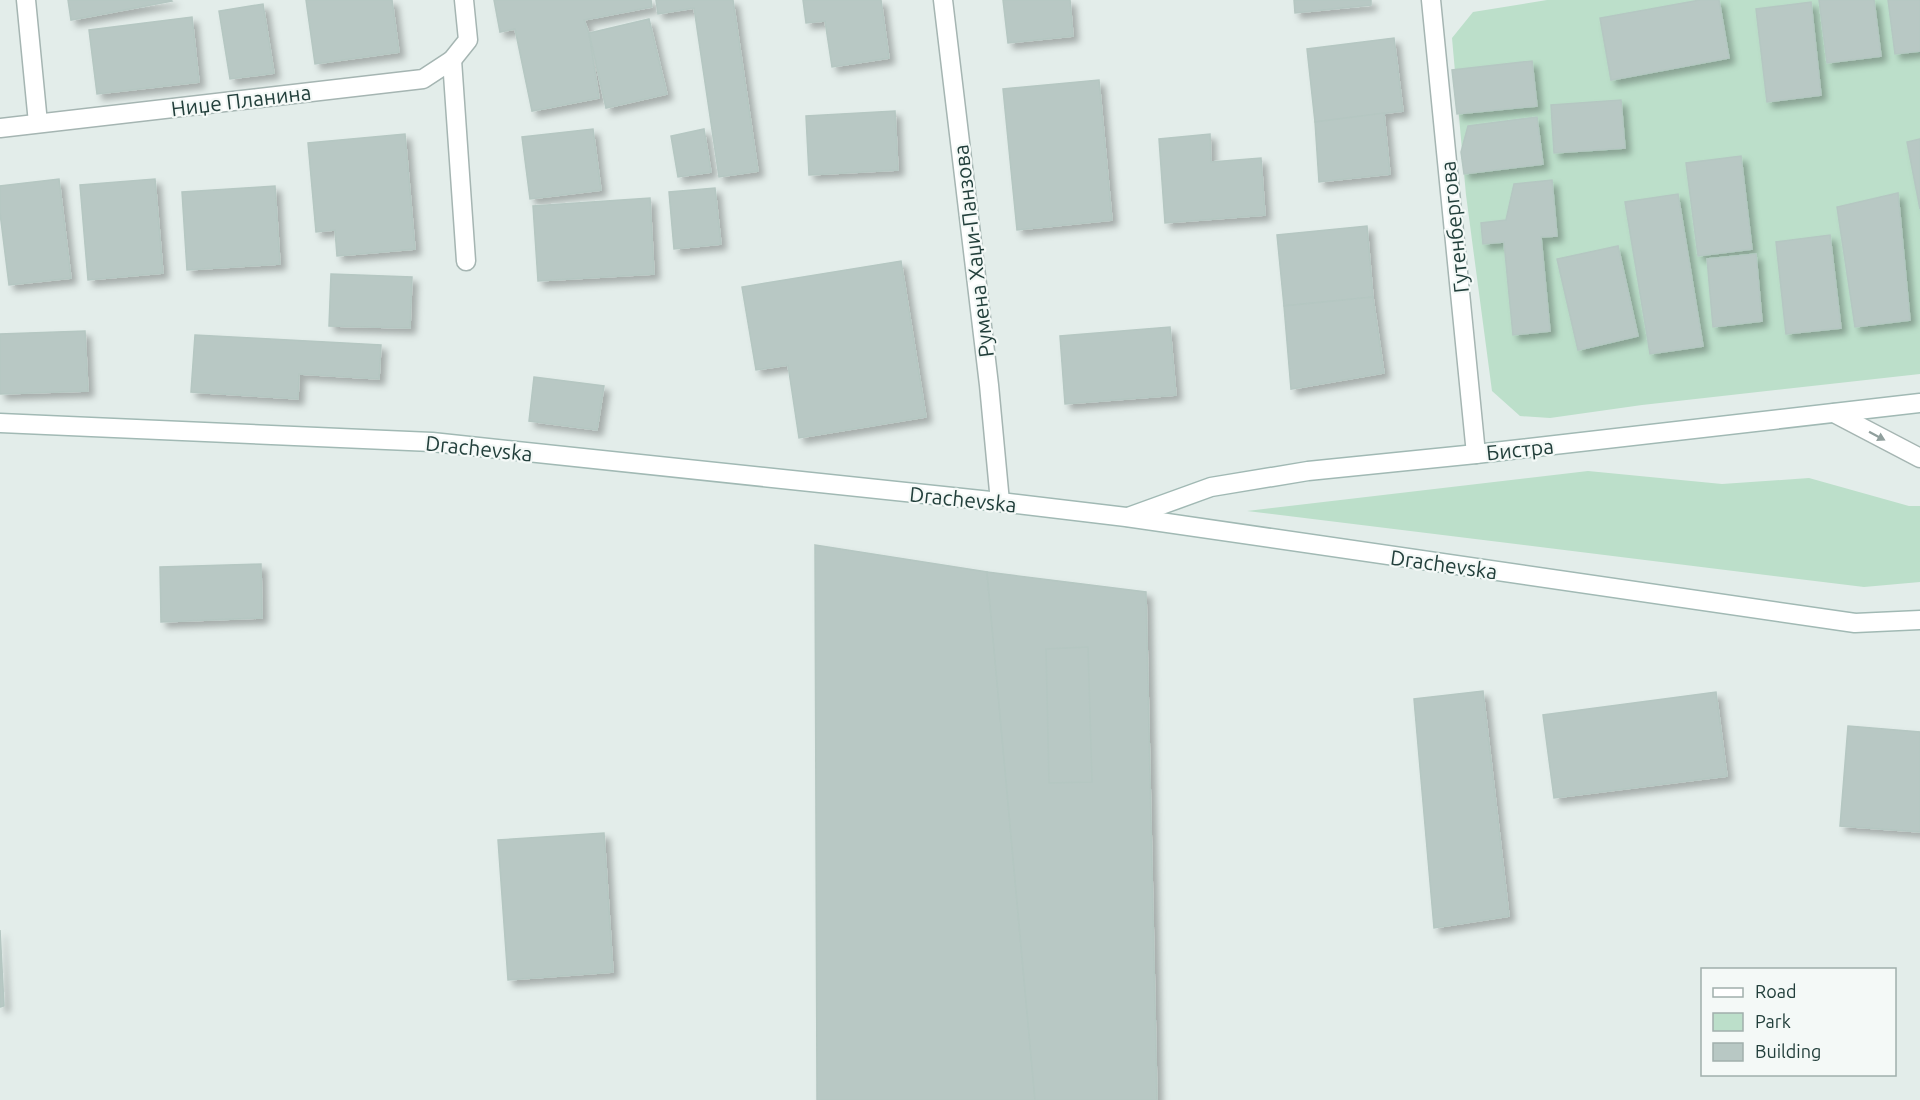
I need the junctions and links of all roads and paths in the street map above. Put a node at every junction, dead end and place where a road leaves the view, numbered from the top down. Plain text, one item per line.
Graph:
1 (26, 0) edge
2 (464, 0) edge
3 (943, 0) edge
4 (1431, 0) edge
5 (452, 60) junction
6 (38, 123) junction
7 (0, 128) edge
8 (466, 261) dead end
9 (1920, 403) edge
10 (1834, 413) junction
11 (0, 423) edge
12 (1476, 454) junction
13 (1920, 458) edge
14 (1000, 502) junction
15 (1126, 517) junction
16 (1920, 620) edge

1 - 6 main road
2 - 5 main road, Ниџе Планина
3 - 14 main road, Румена Хаџи-Панзова
4 - 12 main road, Гутенбергова
5 - 6 main road, Ниџе Планина
5 - 8 main road
6 - 7 main road, Ниџе Планина
9 - 10 main road, Бистра
10 - 12 main road, Бистра
10 -> 13 main road
11 - 14 main road, Drachevska
12 - 15 main road, Бистра
14 - 15 main road, Drachevska
15 - 16 main road, Drachevska

